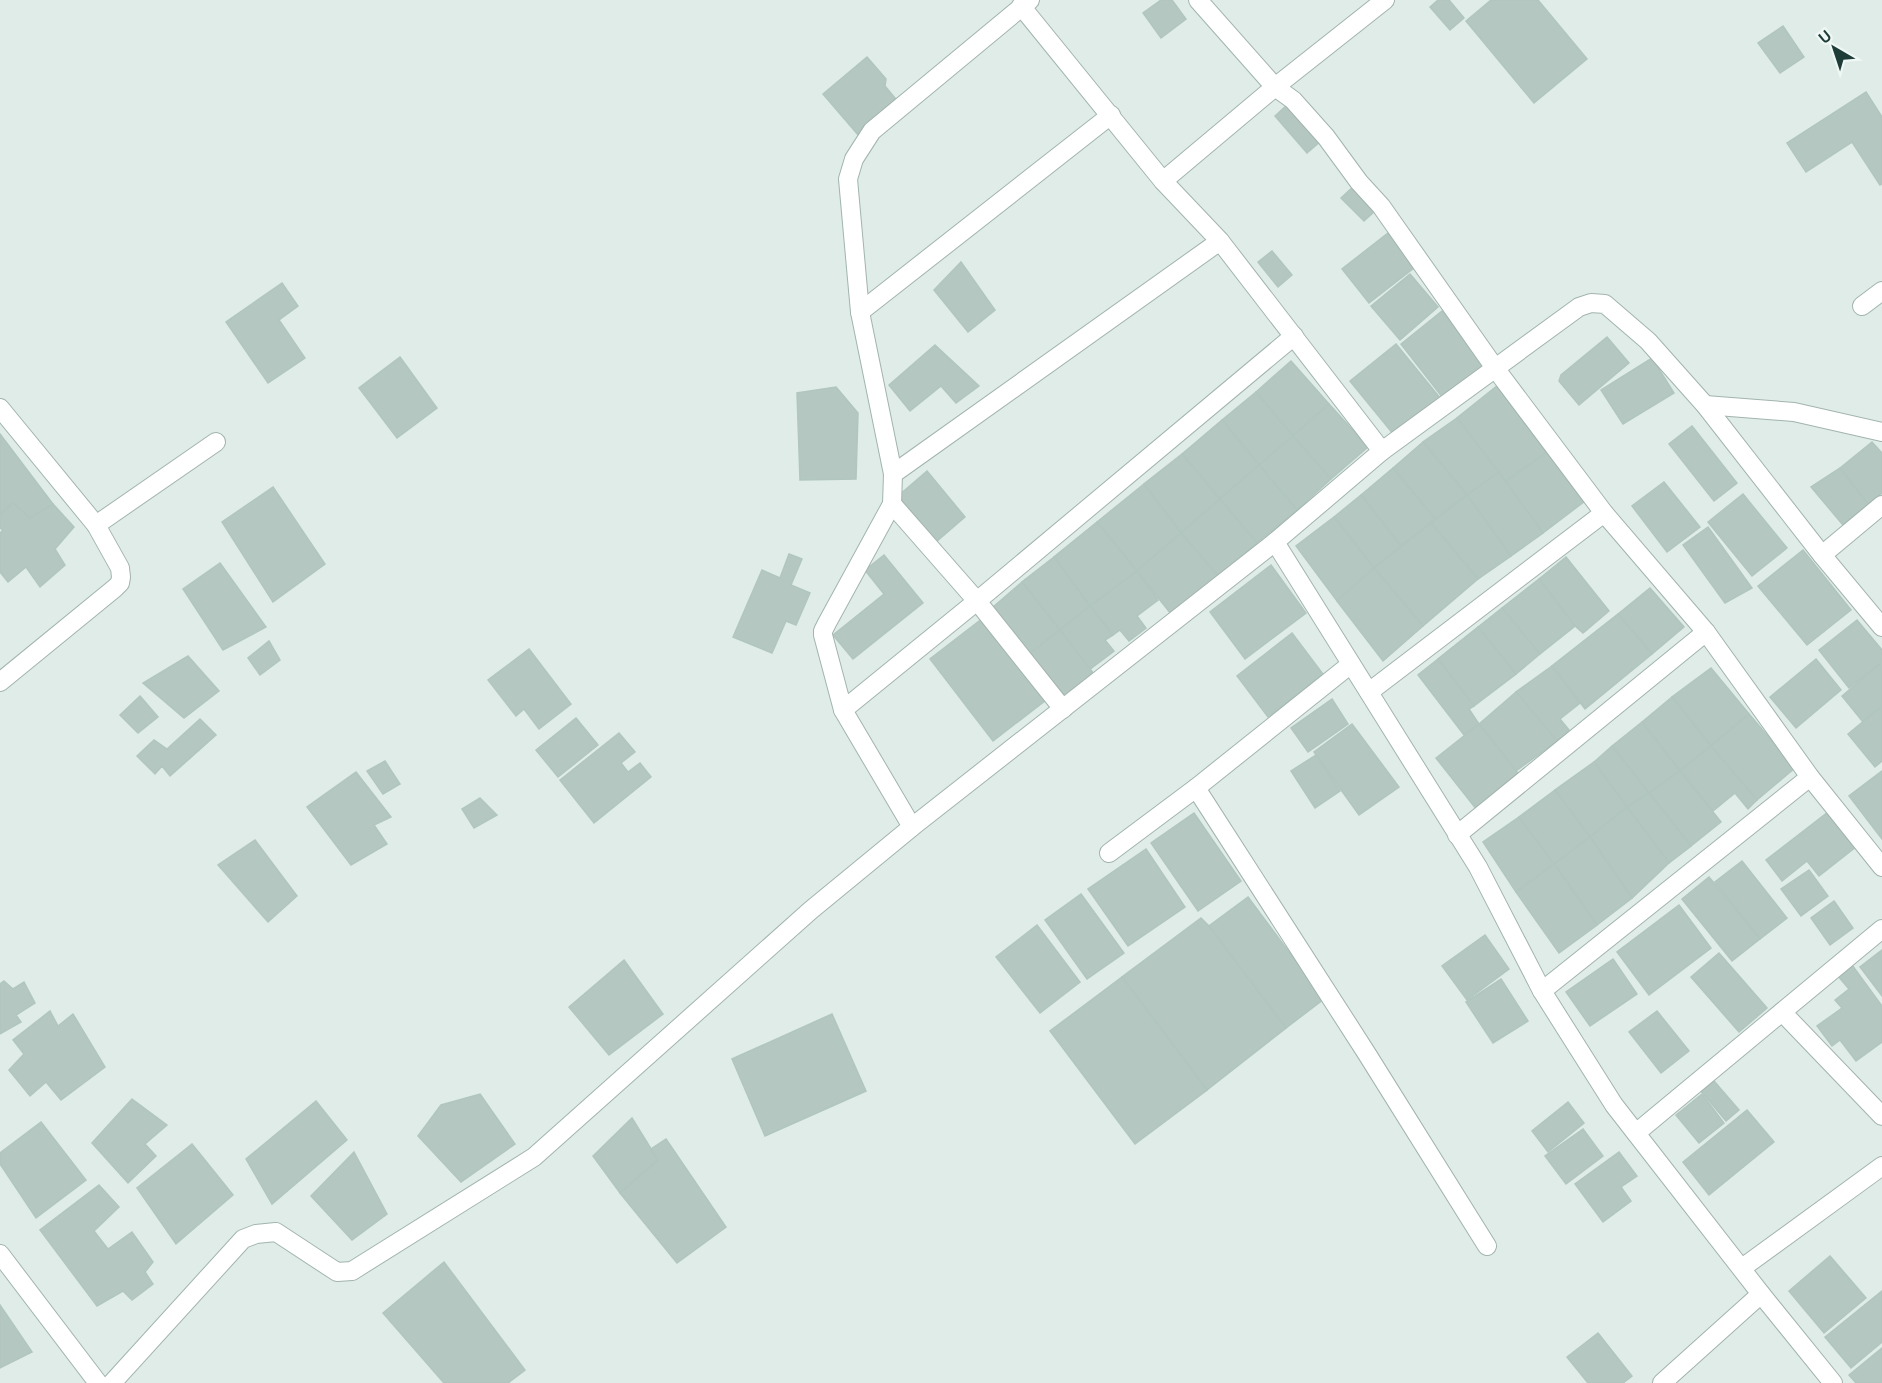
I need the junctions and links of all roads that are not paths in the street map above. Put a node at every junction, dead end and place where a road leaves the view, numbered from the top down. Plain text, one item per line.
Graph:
1 (1198, 0) edge
2 (1385, 0) edge
3 (1026, 3) edge
4 (1275, 87) junction
5 (1111, 115) junction
6 (1163, 181) junction
7 (1220, 241) junction
8 (1882, 291) edge
9 (1862, 306) dead end
10 (860, 312) junction
11 (1294, 336) junction
12 (1495, 368) junction
13 (1705, 405) junction
14 (0, 408) edge
15 (1882, 432) edge
16 (216, 442) dead end
17 (1382, 451) junction
18 (893, 474) junction
19 (892, 504) junction
20 (1882, 505) edge
21 (1604, 513) junction
22 (96, 525) junction
23 (1275, 542) junction
24 (1822, 555) junction
25 (977, 601) junction
26 (1882, 627) edge
27 (1706, 632) junction
28 (1351, 664) junction
29 (0, 682) edge
30 (1370, 692) junction
31 (1063, 709) junction
32 (843, 710) junction
33 (1810, 777) junction
34 (1196, 788) junction
35 (912, 827) junction
36 (1456, 835) junction
37 (1109, 853) dead end
38 (1882, 867) edge
39 (1882, 928) edge
40 (1542, 992) junction
41 (1782, 1012) junction
42 (1882, 1116) edge
43 (1635, 1133) junction
44 (1882, 1166) edge
45 (1487, 1246) dead end
46 (0, 1254) edge
47 (1742, 1268) junction
48 (1761, 1294) junction
49 (98, 1383) edge
50 (112, 1383) edge
51 (1662, 1383) edge
52 (1833, 1383) edge

1 - 4 street
2 - 4 street
3 - 5 street
3 - 10 street
4 - 6 street
4 - 12 street
5 - 6 street
5 - 10 street
6 - 7 street
7 - 11 street
7 - 18 street
8 - 9 street
10 - 18 street
11 - 17 street
11 - 25 street
12 - 13 street
12 - 17 street
12 - 21 street
13 - 15 street
13 - 24 street
14 - 22 street
16 - 22 street
17 - 23 street
18 - 19 street
19 - 25 street
19 - 32 street
20 - 24 street
21 - 27 street
21 - 30 street
22 - 29 street
23 - 28 street
23 - 31 street
24 - 26 street
25 - 31 street
25 - 32 street
27 - 33 street
27 - 36 street
28 - 30 street
28 - 34 street
30 - 36 street
31 - 35 street
32 - 35 street
33 - 38 street
33 - 40 street
34 - 37 street
34 - 45 street
35 - 50 street
36 - 40 street
39 - 41 street
40 - 43 street
41 - 42 street
41 - 43 street
43 - 47 street
44 - 47 street
46 - 49 street
47 - 48 street
48 - 51 street
48 - 52 street

